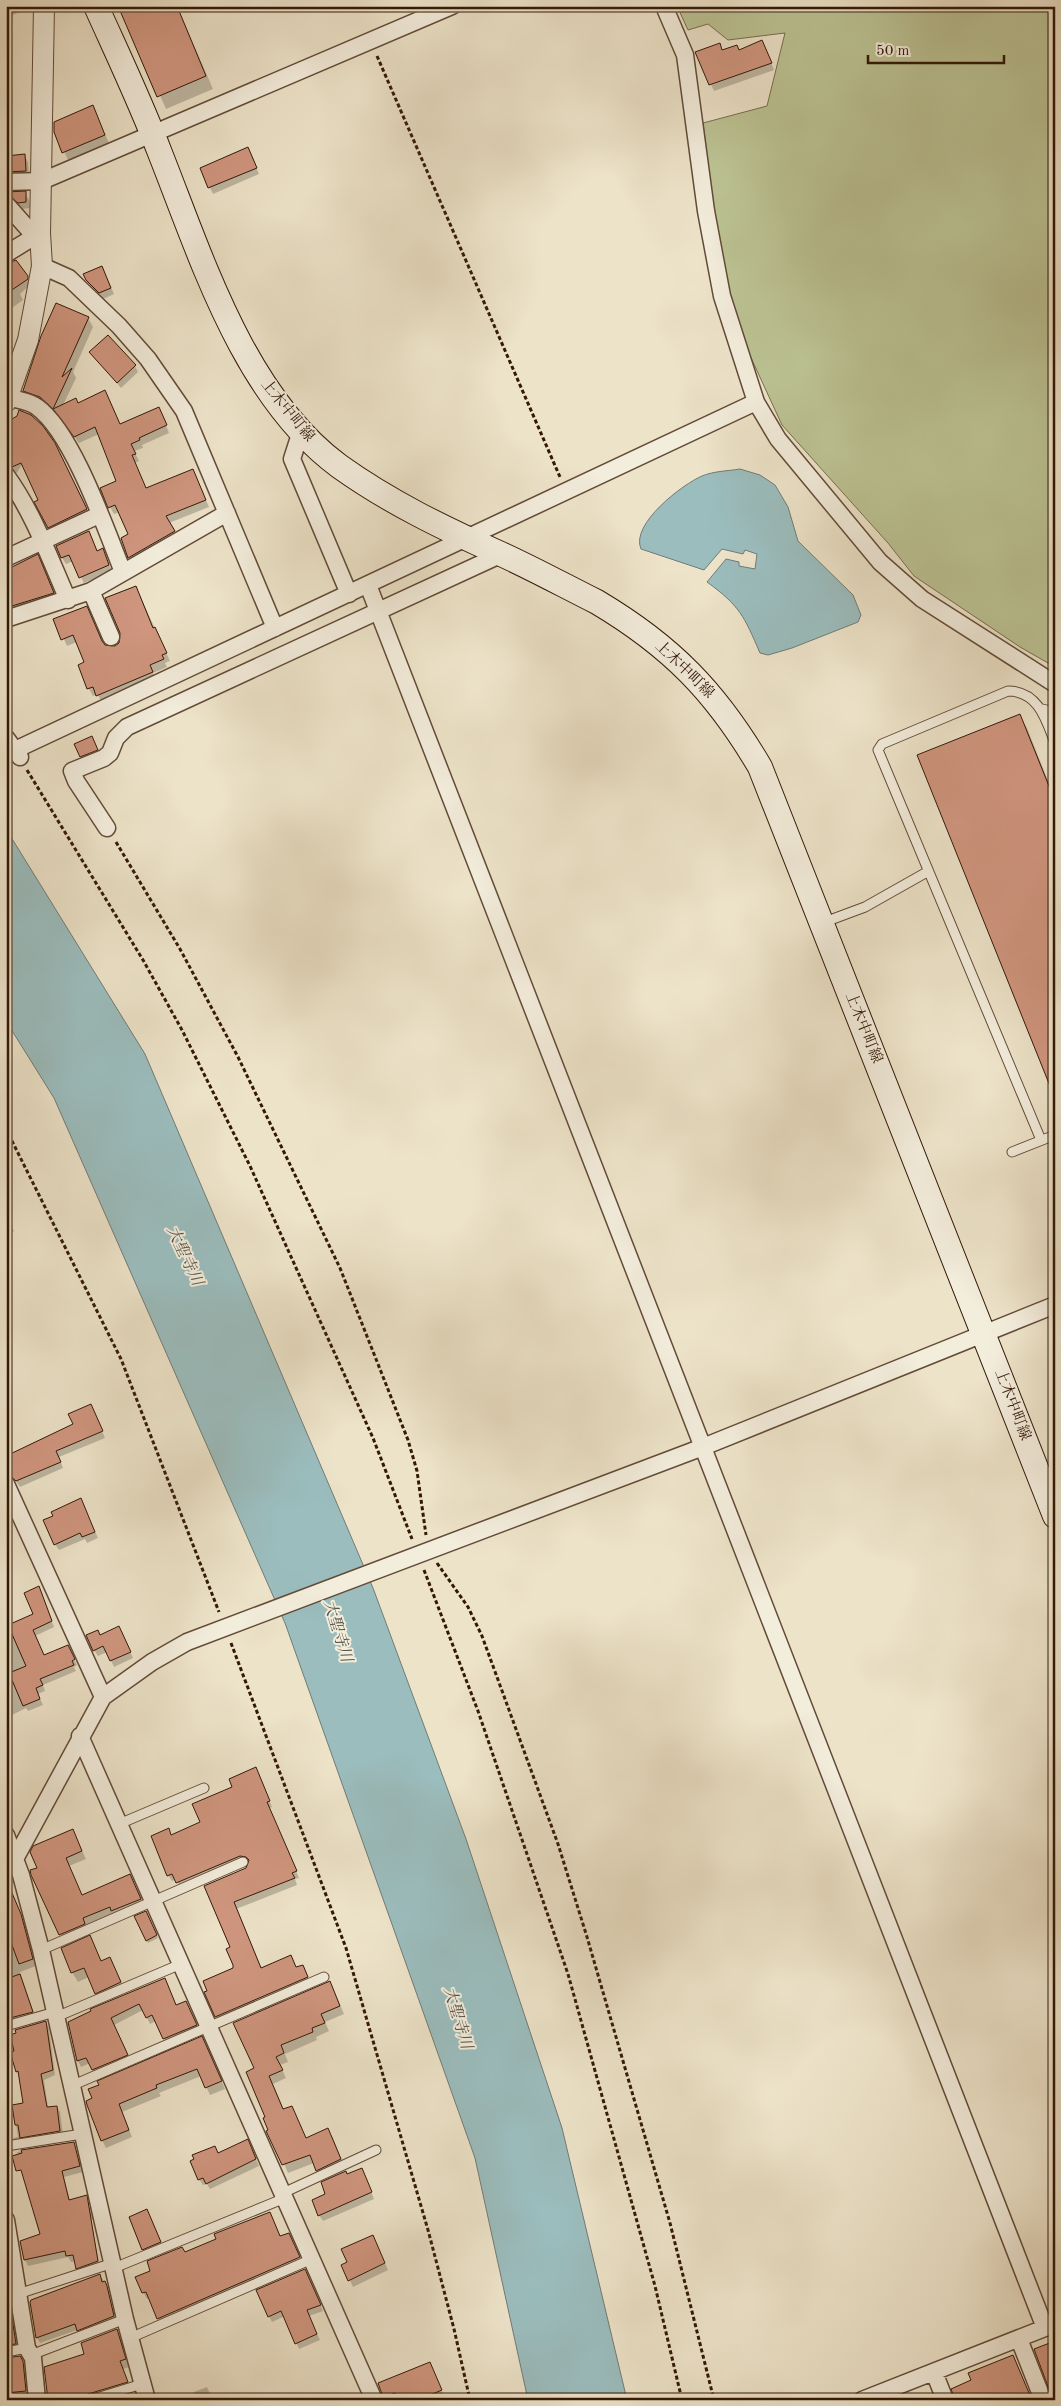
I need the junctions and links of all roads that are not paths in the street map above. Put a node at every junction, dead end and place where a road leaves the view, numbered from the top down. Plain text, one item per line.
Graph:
1 (44, 6) edge
2 (96, 6) edge
3 (452, 6) edge
4 (664, 6) edge
5 (153, 134) junction
6 (42, 181) junction
7 (6, 182) edge
8 (6, 204) edge
9 (40, 233) junction
10 (6, 254) edge
11 (42, 266) junction
12 (7, 400) edge
13 (756, 402) junction
14 (301, 432) junction
15 (6, 475) edge
16 (227, 512) junction
17 (100, 515) junction
18 (466, 539) junction
19 (41, 540) junction
20 (502, 554) junction
21 (6, 558) edge
22 (123, 572) junction
23 (368, 585) junction
24 (91, 591) junction
25 (349, 594) junction
26 (68, 600) junction
27 (379, 612) junction
28 (6, 618) edge
29 (275, 628) junction
30 (111, 637) dead end
31 (1055, 684) edge
32 (1042, 709) junction
33 (1055, 712) edge
34 (1055, 743) edge
35 (14, 748) edge
36 (107, 828) road end
37 (927, 872) junction
38 (822, 924) junction
39 (1055, 1135) edge
40 (1041, 1140) junction
41 (1012, 1152) dead end
42 (1055, 1306) edge
43 (984, 1333) junction
44 (703, 1447) junction
45 (6, 1484) edge
46 (1055, 1516) edge
47 (103, 1697) junction
48 (80, 1736) junction
49 (204, 1788) dead end
50 (119, 1824) junction
51 (6, 1835) edge
52 (10, 1862) edge
53 (243, 1862) dead end
54 (154, 1902) junction
55 (41, 1950) junction
56 (181, 1964) junction
57 (324, 1977) dead end
58 (56, 2015) junction
59 (6, 2026) edge
60 (209, 2027) junction
61 (71, 2086) junction
62 (82, 2134) junction
63 (6, 2146) edge
64 (376, 2150) dead end
65 (284, 2196) junction
66 (6, 2220) edge
67 (312, 2260) junction
68 (113, 2266) junction
69 (18, 2294) junction
70 (125, 2319) junction
71 (1050, 2326) edge
72 (130, 2338) junction
73 (1019, 2339) junction
74 (29, 2351) junction
75 (6, 2352) edge
76 (934, 2372) junction
77 (142, 2384) junction
78 (38, 2400) edge
79 (90, 2400) edge
80 (147, 2400) edge
81 (374, 2400) edge
82 (862, 2400) edge
83 (945, 2400) edge
84 (1043, 2400) edge

1 - 6 street
2 - 5 main road, 上木中町線
3 - 5 street
4 - 13 street
5 - 6 street
5 - 14 main road, 上木中町線
6 - 7 street
6 - 9 street
8 - 9 street
9 - 10 street
9 - 11 street
11 - 12 street
11 - 16 street
12 - 17 street
13 - 18 street
13 - 31 street
14 - 18 main road, 上木中町線
14 - 25 street
15 - 19 street
16 - 22 street
16 - 29 street
17 - 19 street
17 - 22 street
18 - 20 main road, 上木中町線
18 - 23 street
19 - 21 street
19 - 26 street
20 - 27 street
20 - 38 main road, 上木中町線
22 - 24 street
23 - 25 street
23 - 27 street
24 - 26 street
24 - 30 street
25 - 29 street
26 - 28 street
27 - 36 street
27 - 44 street
29 - 35 street
32 - 33 lane
32 - 34 lane
32 - 37 lane
37 - 38 lane
37 - 40 lane
38 - 43 main road, 上木中町線
39 - 40 lane
40 - 41 lane
42 - 43 street
43 - 44 street
43 - 46 main road, 上木中町線
44 - 47 street
44 - 71 street
45 - 47 street
47 - 48 street
48 - 50 street
48 - 52 street
49 - 50 lane
50 - 54 street
51 - 52 street
52 - 55 street
53 - 54 lane
54 - 55 lane
54 - 56 street
55 - 58 street
56 - 58 lane
56 - 60 street
57 - 60 lane
58 - 59 lane
58 - 61 street
60 - 61 lane
60 - 65 street
61 - 62 street
62 - 63 lane
62 - 68 street
64 - 65 lane
65 - 67 street
65 - 68 lane
66 - 69 street
67 - 72 lane
67 - 81 street
68 - 69 lane
68 - 70 street
69 - 74 street
70 - 72 street
70 - 74 lane
71 - 73 street
72 - 77 street
73 - 76 street
73 - 84 street
74 - 75 lane
74 - 78 street
76 - 82 street
76 - 83 street
77 - 79 lane
77 - 80 street

